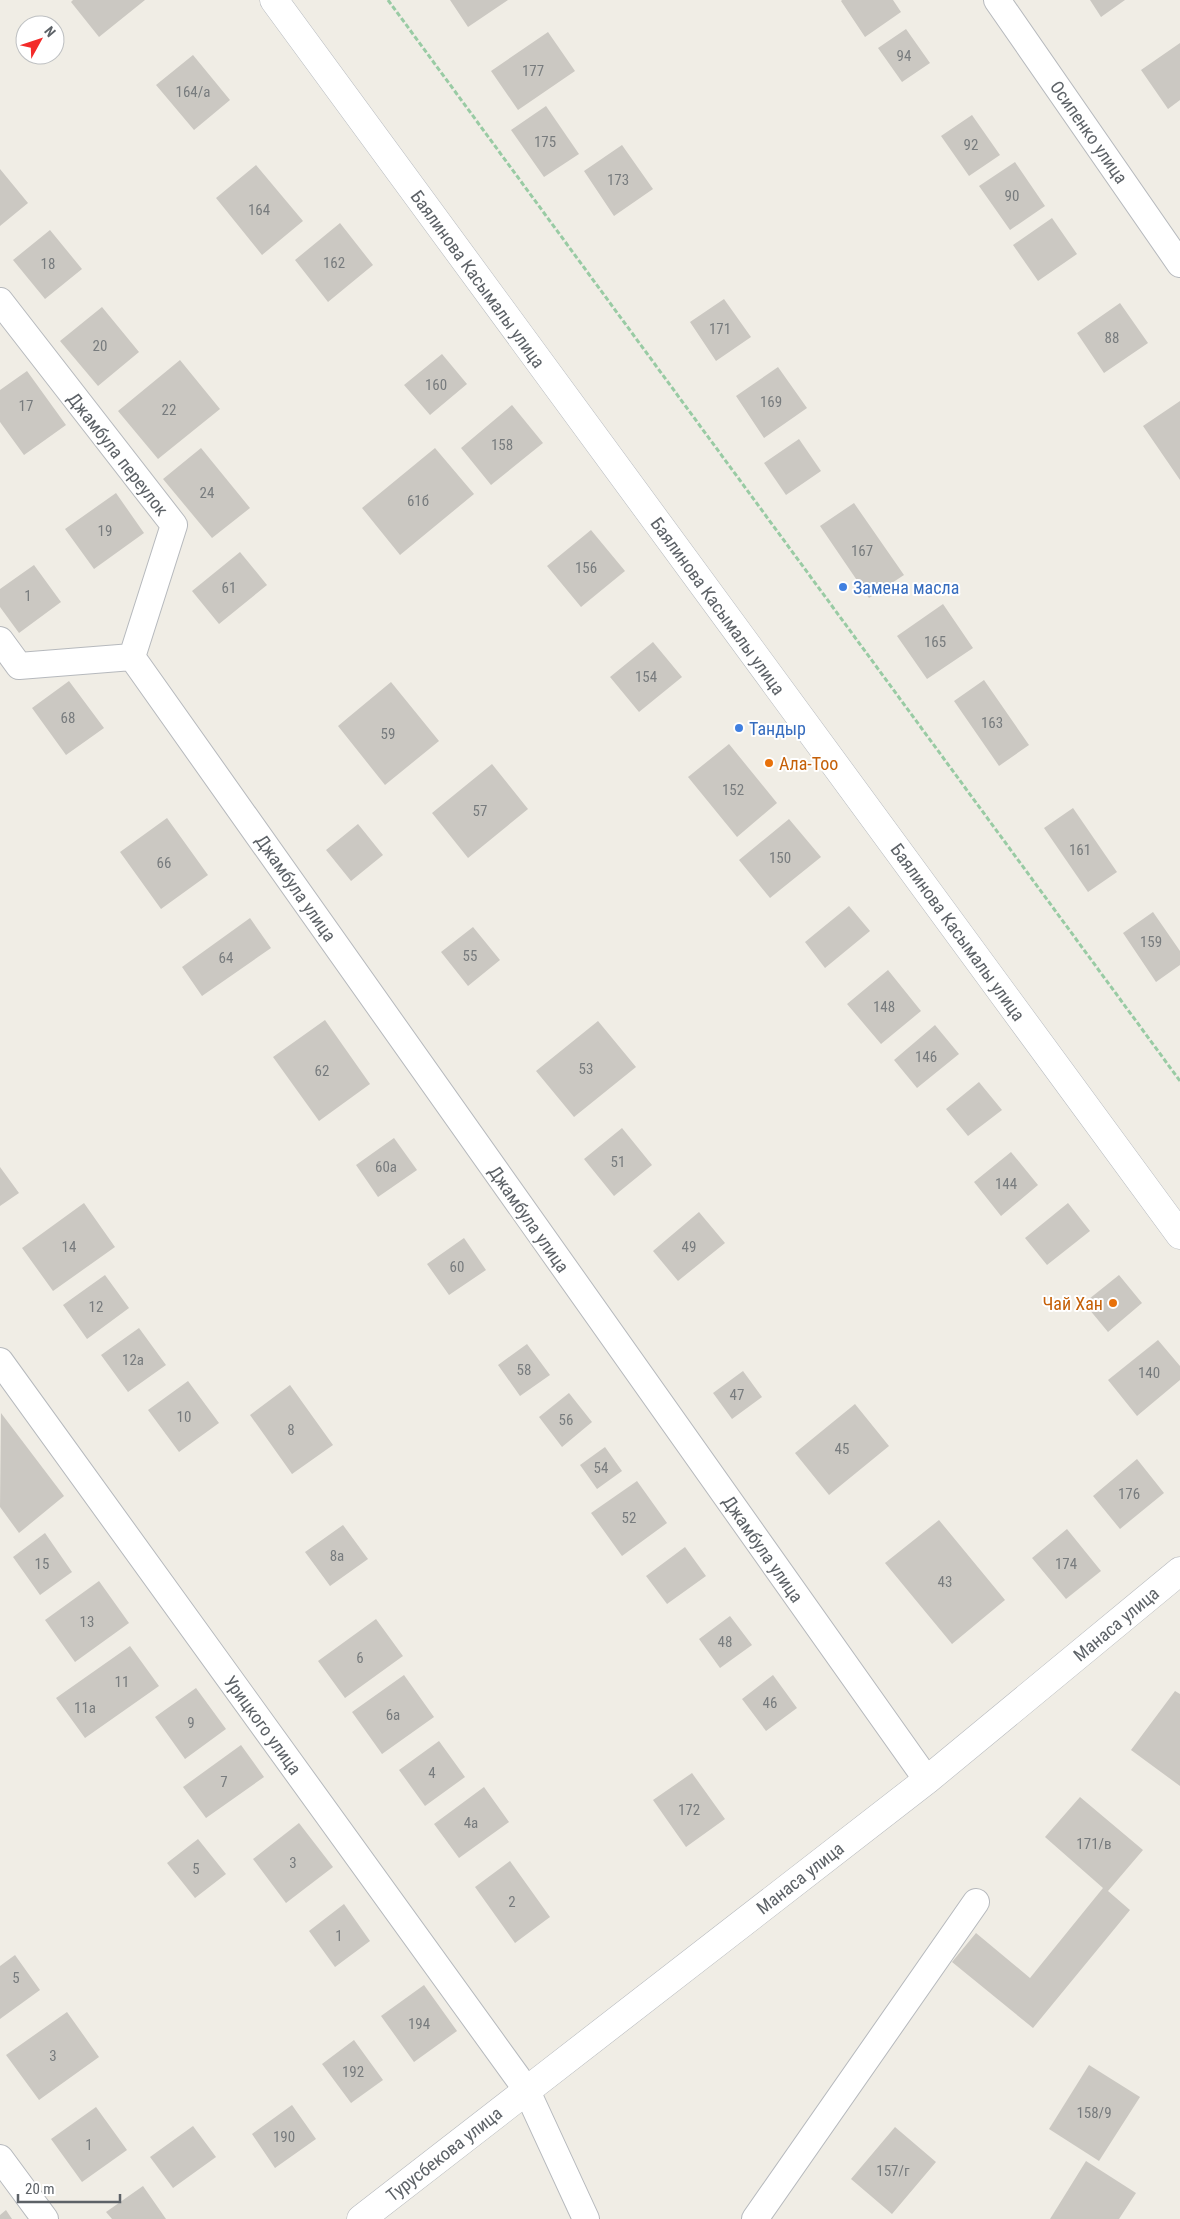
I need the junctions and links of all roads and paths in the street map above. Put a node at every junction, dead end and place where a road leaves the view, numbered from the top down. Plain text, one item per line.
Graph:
1 (274, 0) edge
2 (388, 0) edge
3 (997, 0) edge
4 (1180, 264) edge
5 (0, 301) edge
6 (0, 640) edge
7 (132, 657) junction
8 (1180, 1081) edge
9 (1180, 1235) edge
10 (0, 1361) edge
11 (1180, 1571) edge
12 (927, 1780) junction
13 (976, 1902) dead end
14 (526, 2089) junction
15 (0, 2158) edge
16 (45, 2219) edge
17 (361, 2219) edge
18 (586, 2219) edge
19 (755, 2219) edge

1 - 9 main road, Баялинова Касымалы улица
2 - 8 path
3 - 4 street, Осипенко улица
5 - 7 street, Джамбула переулок
6 - 7 street
7 - 12 street, Джамбула улица
10 - 14 street, Урицкого улица
11 - 12 main road, Манаса улица
12 - 14 main road, Манаса улица
13 - 19 street
14 - 17 main road, Турусбекова улица
14 - 18 street
15 - 16 street

